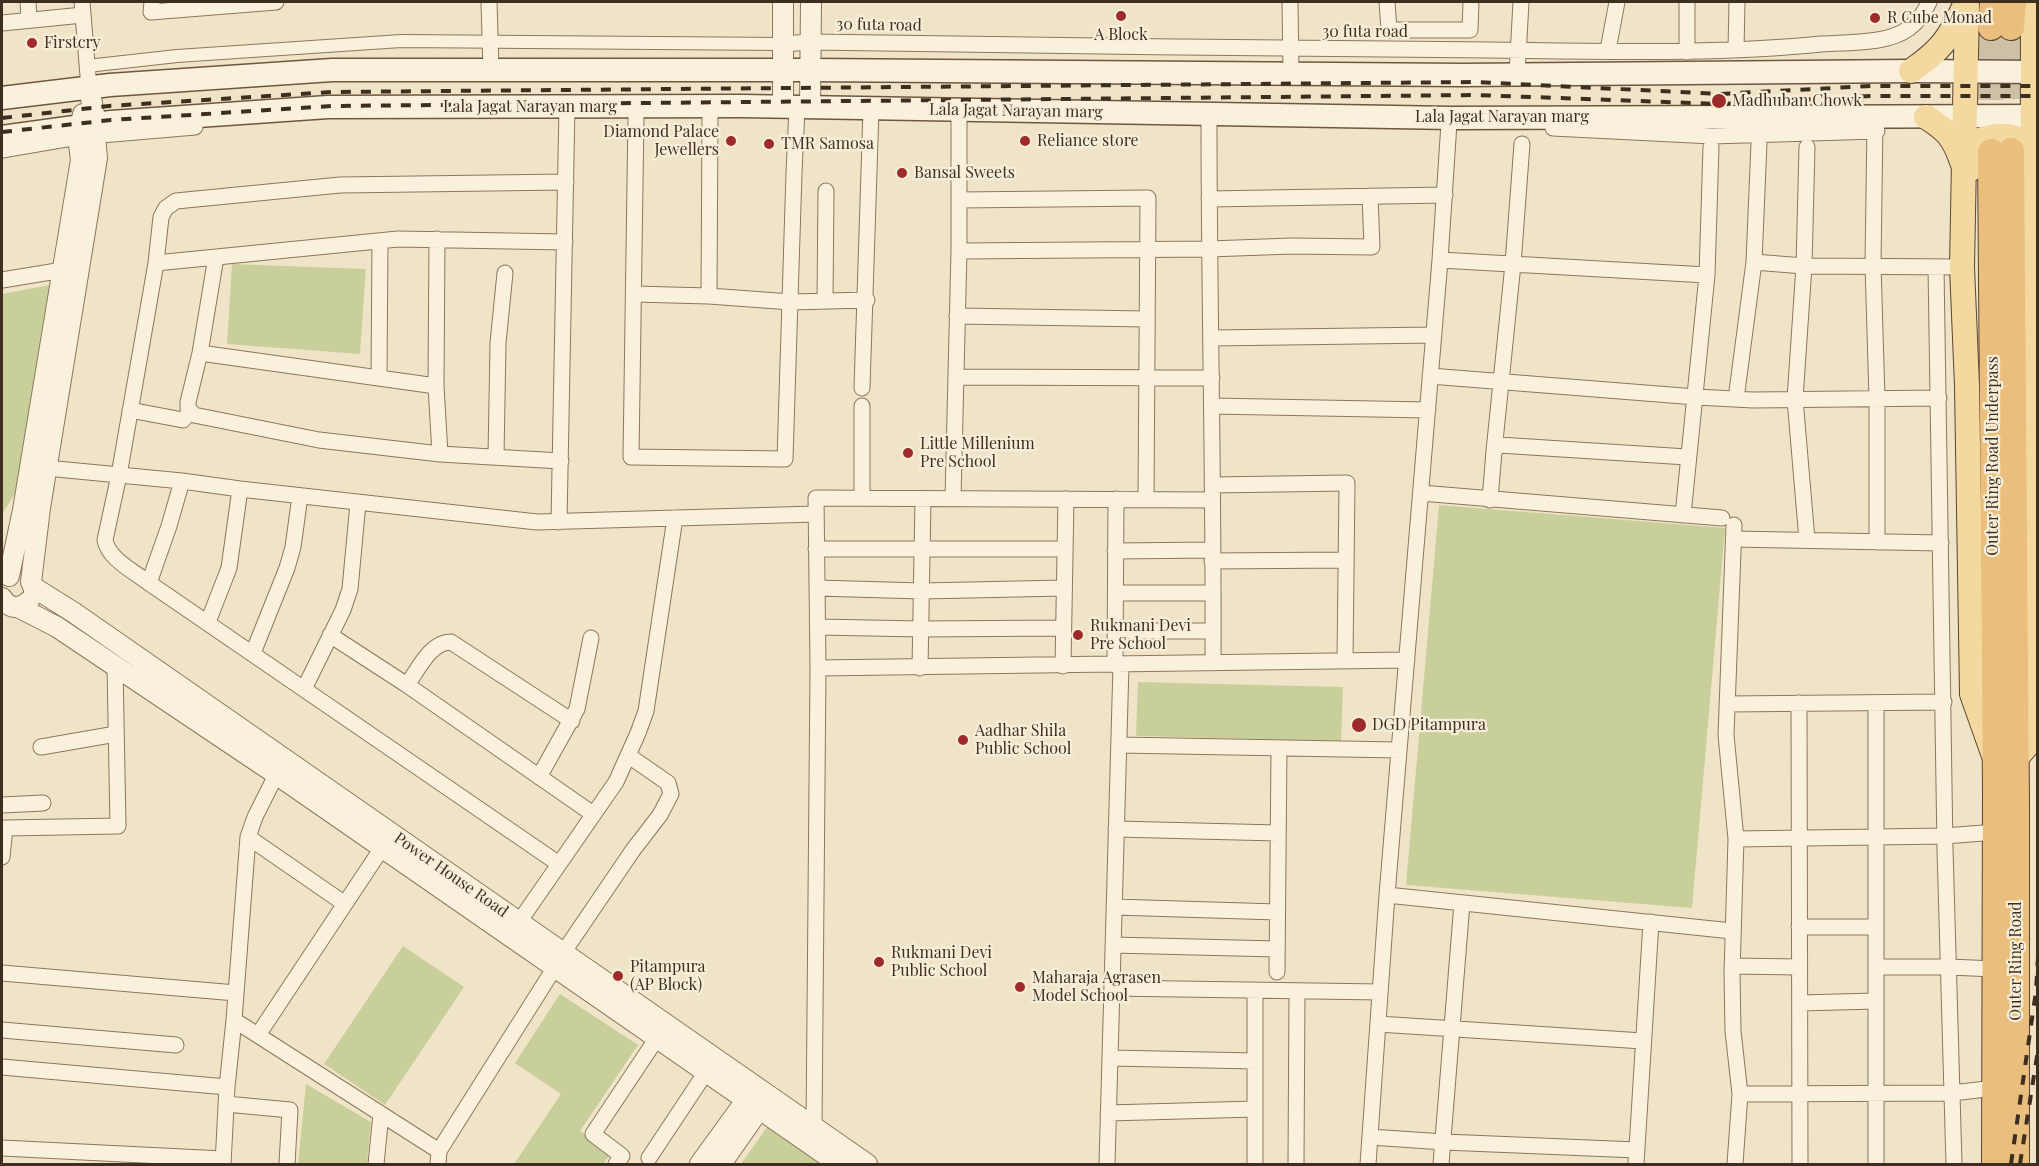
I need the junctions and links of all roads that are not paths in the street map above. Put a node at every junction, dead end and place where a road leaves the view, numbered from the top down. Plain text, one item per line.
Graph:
1 (28, 2) edge
2 (152, 2) edge
3 (276, 2) edge
4 (489, 2) edge
5 (783, 2) edge
6 (811, 2) edge
7 (1290, 2) edge
8 (1387, 2) edge
9 (1471, 2) edge
10 (1521, 2) edge
11 (1617, 2) edge
12 (1687, 2) edge
13 (1737, 2) edge
14 (1929, 2) edge
15 (1966, 2) edge
16 (1993, 2) edge
17 (2013, 2) edge
18 (2033, 2) edge
19 (83, 8) edge
20 (29, 20) junction
21 (2, 23) edge
22 (490, 42) junction
23 (810, 42) junction
24 (783, 44) junction
25 (1291, 49) junction
26 (1608, 50) junction
27 (1736, 50) junction
28 (1518, 51) junction
29 (1687, 52) junction
30 (491, 70) junction
31 (783, 70) junction
32 (810, 70) junction
33 (1911, 71) junction
34 (1965, 71) junction
35 (2035, 72) edge
36 (1292, 73) junction
37 (1517, 74) junction
38 (88, 77) junction
39 (2, 98) edge
40 (796, 110) junction
41 (567, 111) junction
42 (871, 113) junction
43 (636, 116) junction
44 (2035, 116) edge
45 (710, 117) junction
46 (1926, 117) junction
47 (1966, 117) junction
48 (1209, 118) junction
49 (959, 119) junction
50 (1451, 120) junction
51 (1876, 124) junction
52 (87, 131) junction
53 (2, 137) edge
54 (1759, 143) dead end
55 (1522, 144) dead end
56 (1712, 147) dead end
57 (1807, 147) dead end
58 (2, 150) edge
59 (2001, 152) tunnel mouth
60 (1963, 164) junction
61 (2035, 169) edge
62 (566, 182) junction
63 (826, 191) dead end
64 (1445, 195) junction
65 (1370, 196) junction
66 (1209, 199) junction
67 (959, 200) junction
68 (437, 239) junction
69 (380, 241) junction
70 (565, 242) junction
71 (1147, 249) junction
72 (1209, 249) junction
73 (959, 251) junction
74 (216, 257) junction
75 (1440, 260) junction
76 (1754, 262) junction
77 (156, 263) junction
78 (1513, 264) junction
79 (1873, 265) junction
80 (1804, 266) junction
81 (1936, 267) junction
82 (1962, 267) junction
83 (63, 270) junction
84 (505, 273) dead end
85 (1707, 276) junction
86 (2, 280) edge
87 (634, 294) junction
88 (709, 296) junction
89 (867, 300) junction
90 (825, 301) junction
91 (790, 302) junction
92 (957, 316) junction
93 (1146, 319) junction
94 (1434, 335) junction
95 (1211, 338) junction
96 (200, 353) junction
97 (1430, 376) junction
98 (956, 377) junction
99 (1147, 377) junction
100 (379, 378) junction
101 (1212, 378) junction
102 (1501, 382) junction
103 (436, 386) junction
104 (1966, 386) junction
105 (862, 388) dead end
106 (1695, 397) junction
107 (1877, 398) junction
108 (1939, 398) junction
109 (1736, 399) junction
110 (1795, 399) junction
111 (862, 406) dead end
112 (1212, 406) junction
113 (130, 410) junction
114 (1428, 410) junction
115 (190, 412) junction
116 (1494, 451) junction
117 (440, 454) junction
118 (496, 457) junction
119 (1687, 458) junction
120 (561, 461) junction
121 (38, 468) junction
122 (119, 475) junction
123 (182, 481) junction
124 (240, 489) junction
125 (1212, 492) junction
126 (1421, 493) junction
127 (300, 496) junction
128 (862, 498) junction
129 (923, 498) junction
130 (952, 498) junction
131 (1066, 499) junction
132 (1116, 499) junction
133 (1146, 499) junction
134 (1490, 500) junction
135 (358, 503) junction
136 (816, 514) junction
137 (1683, 514) junction
138 (675, 518) junction
139 (559, 522) junction
140 (1730, 527) junction
141 (1807, 540) junction
142 (1877, 542) junction
143 (1941, 543) junction
144 (816, 549) junction
145 (1065, 549) junction
146 (922, 550) junction
147 (1115, 551) junction
148 (1212, 556) junction
149 (1345, 560) junction
150 (5, 579) edge
151 (149, 583) junction
152 (32, 585) junction
153 (817, 588) junction
154 (1064, 588) junction
155 (922, 591) junction
156 (1116, 593) junction
157 (1212, 593) junction
158 (8, 606) edge
159 (208, 622) junction
160 (818, 627) junction
161 (1063, 628) junction
162 (921, 629) junction
163 (1114, 631) junction
164 (1213, 631) junction
165 (330, 635) junction
166 (591, 638) dead end
167 (253, 653) junction
168 (1407, 660) junction
169 (1345, 661) junction
170 (1213, 663) junction
171 (1118, 665) junction
172 (115, 666) junction
173 (1063, 666) junction
174 (818, 668) junction
175 (920, 668) junction
176 (406, 685) junction
177 (304, 689) junction
178 (1944, 702) junction
179 (1799, 703) junction
180 (1876, 703) junction
181 (1727, 704) junction
182 (572, 721) junction
183 (116, 734) junction
184 (1119, 745) junction
185 (41, 747) dead end
186 (1279, 748) junction
187 (1399, 750) junction
188 (2020, 751) edge
189 (628, 756) junction
190 (280, 766) junction
191 (539, 777) junction
192 (43, 803) dead end
193 (2, 805) edge
194 (593, 814) junction
195 (1116, 829) junction
196 (1996, 832) junction
197 (1278, 833) junction
198 (1876, 836) junction
199 (1945, 836) junction
200 (248, 837) junction
201 (1799, 837) junction
202 (1736, 839) junction
203 (382, 848) junction
204 (2, 856) edge
205 (559, 864) junction
206 (1387, 895) junction
207 (1462, 903) junction
208 (345, 904) junction
209 (1114, 907) junction
210 (1277, 912) junction
211 (519, 922) junction
212 (1651, 922) junction
213 (1799, 927) junction
214 (1876, 927) junction
215 (1732, 931) junction
216 (1113, 945) junction
217 (1277, 949) junction
218 (559, 960) junction
219 (1732, 966) junction
220 (1800, 967) junction
221 (1949, 967) junction
222 (1876, 968) junction
223 (1995, 969) junction
224 (1277, 972) dead end
225 (2, 973) edge
226 (1112, 988) junction
227 (1255, 990) junction
228 (1297, 991) junction
229 (1380, 992) junction
230 (237, 993) junction
231 (1876, 1001) junction
232 (1800, 1002) junction
233 (234, 1020) junction
234 (1378, 1024) junction
235 (1452, 1029) junction
236 (2, 1030) edge
237 (258, 1035) junction
238 (657, 1038) junction
239 (1643, 1041) junction
240 (176, 1045) dead end
241 (1110, 1058) junction
242 (1255, 1061) junction
243 (2, 1067) edge
244 (706, 1072) junction
245 (227, 1087) junction
246 (1995, 1088) junction
247 (1800, 1093) junction
248 (1876, 1093) junction
249 (1952, 1093) junction
250 (1740, 1094) junction
251 (757, 1098) junction
252 (226, 1104) junction
253 (1255, 1109) junction
254 (1108, 1113) junction
255 (381, 1114) junction
256 (811, 1135) junction
257 (1370, 1137) junction
258 (1444, 1142) junction
259 (2, 1148) edge
260 (1636, 1157) edge
261 (438, 1158) edge
262 (649, 1158) dead end
263 (223, 1162) edge
264 (287, 1164) edge
265 (376, 1164) edge
266 (616, 1164) edge
267 (700, 1164) edge
268 (722, 1164) edge
269 (839, 1164) edge
270 (867, 1164) edge
271 (1107, 1164) edge
272 (1255, 1164) edge
273 (1296, 1164) edge
274 (1368, 1164) edge
275 (1442, 1164) edge
276 (1735, 1164) edge
277 (1800, 1164) edge
278 (1876, 1164) edge
279 (1954, 1164) edge
280 (1995, 1164) edge
281 (2016, 1164) edge

1 - 20 street
2 - 3 street
4 - 22 street
5 - 24 street
6 - 23 street
7 - 25 street
8 - 9 street
10 - 28 street
11 - 26 street
12 - 29 street
13 - 27 street
14 - 27 street, 30 futa road
15 - 33 main road
15 - 34 main road
16 - 17 highway
18 - 35 main road
19 - 20 street
19 - 38 street
20 - 21 street
22 - 24 street
22 - 30 street
22 - 38 street
23 - 24 street, 30 futa road
23 - 25 street, 30 futa road
23 - 32 street
24 - 31 street
25 - 28 street, 30 futa road
25 - 36 street
26 - 28 street, 30 futa road
26 - 29 street, 30 futa road
27 - 29 street, 30 futa road
28 - 37 street
30 - 31 main road
30 - 38 main road
31 - 32 main road
31 - 40 street
32 - 36 main road
32 - 40 street
33 - 34 main road
33 - 37 main road
34 - 35 main road
34 - 47 main road
35 - 44 main road
36 - 37 main road
38 - 39 main road
38 - 52 street
40 - 41 main road, Lala Jagat Narayan marg
40 - 42 main road, Lala Jagat Narayan marg
40 - 45 street
40 - 91 street
41 - 43 street
41 - 52 main road, Lala Jagat Narayan marg
41 - 62 street
42 - 48 main road, Lala Jagat Narayan marg
42 - 49 street
42 - 89 street
43 - 45 street
43 - 87 street
44 - 47 main road, Lala Jagat Narayan marg
44 - 61 main road
45 - 88 street
46 - 47 main road, Lala Jagat Narayan marg
46 - 51 main road, Lala Jagat Narayan marg
46 - 60 main road
47 - 60 main road
48 - 49 street
48 - 50 main road, Lala Jagat Narayan marg
48 - 66 street
49 - 67 street
50 - 51 main road, Lala Jagat Narayan marg
50 - 64 street
51 - 79 street
52 - 53 main road, Lala Jagat Narayan marg
52 - 58 street
52 - 83 street
52 - 121 street
54 - 76 street
55 - 78 street
56 - 85 street
57 - 80 street
59 - 188 highway, Outer Ring Road Underpass
60 - 82 main road
61 - 104 main road
61 - 188 main road
62 - 70 street
62 - 77 street
63 - 90 street
64 - 65 street
64 - 75 street
65 - 66 street
65 - 72 street
66 - 72 street
67 - 71 street
67 - 73 street
68 - 69 street
68 - 70 street
68 - 103 street
69 - 74 street
69 - 100 street
70 - 120 street
71 - 72 street
71 - 73 street
71 - 93 street
72 - 95 street
73 - 92 street
74 - 77 street
74 - 96 street
75 - 78 street
75 - 94 street
76 - 80 street
76 - 109 street
77 - 113 street
78 - 85 street
78 - 102 street
79 - 80 street
79 - 81 street
79 - 107 street
80 - 110 street
81 - 82 street
81 - 108 street
82 - 104 main road
83 - 86 street
83 - 121 street
84 - 118 street
85 - 106 street
87 - 88 street
87 - 91 street
88 - 91 street
89 - 90 street
89 - 105 street
90 - 91 street
92 - 93 street
92 - 98 street
93 - 99 street
94 - 95 street
94 - 97 street
95 - 101 street
96 - 100 street
96 - 115 street
97 - 102 street
97 - 114 street
98 - 99 street
98 - 130 street
99 - 101 street
99 - 133 street
100 - 103 street
101 - 112 street
102 - 106 street
102 - 116 street
103 - 117 street
104 - 188 main road
106 - 109 street
106 - 119 street
107 - 108 street
107 - 110 street
107 - 142 street
108 - 143 street
109 - 110 street
110 - 141 street
111 - 128 street
112 - 114 street
112 - 125 street
113 - 115 street
113 - 122 street
114 - 126 street
115 - 117 street
116 - 119 street
116 - 134 street
117 - 118 street
118 - 120 street
119 - 137 street
120 - 139 street
121 - 122 street
121 - 150 street
121 - 152 street
122 - 123 street
122 - 151 street
123 - 124 street
123 - 151 street
124 - 127 street
124 - 159 street
125 - 133 street
125 - 148 street
125 - 149 street
126 - 134 street
126 - 168 street
127 - 135 street
127 - 167 street
128 - 129 street
128 - 136 street
129 - 130 street
129 - 146 street
130 - 131 street
131 - 132 street
131 - 145 street
132 - 133 street
132 - 147 street
134 - 137 street
135 - 139 street
135 - 165 street
136 - 138 street
136 - 144 street
137 - 140 street
138 - 139 street
138 - 189 street
140 - 141 street
140 - 181 street
141 - 142 street
142 - 143 street
143 - 178 street
144 - 146 street
144 - 153 street
145 - 146 street
145 - 154 street
146 - 155 street
147 - 148 street
147 - 156 street
148 - 149 street
148 - 157 street
149 - 169 street
150 - 152 street, Power House Road
151 - 159 street
152 - 158 street
152 - 190 street, Power House Road
153 - 155 street
153 - 160 street
154 - 155 street
154 - 161 street
155 - 162 street
156 - 157 street
156 - 163 street
157 - 164 street
158 - 172 street, Power House Road
159 - 167 street
160 - 162 street
160 - 174 street
161 - 162 street
161 - 173 street
162 - 175 street
163 - 164 street
163 - 171 street
164 - 170 street
165 - 176 street
165 - 177 street
166 - 182 street
167 - 177 street
168 - 169 street
168 - 187 street
169 - 170 street
170 - 171 street
171 - 173 street
171 - 184 street
172 - 183 street
172 - 190 street, Power House Road
173 - 175 street
174 - 175 street
174 - 256 street
176 - 182 street
176 - 191 street
177 - 205 street
178 - 180 street
178 - 199 street
179 - 180 street
179 - 181 street
179 - 201 street
180 - 198 street
181 - 202 street
182 - 191 street
183 - 185 street
183 - 204 street
184 - 186 street
184 - 195 street
186 - 187 street
186 - 197 street
187 - 206 street
188 - 196 highway, Outer Ring Road
188 - 281 highway, Outer Ring Road
189 - 194 street
189 - 218 street
190 - 200 street
190 - 203 street, Power House Road
190 - 211 street, Power House Road
191 - 194 street
192 - 193 street
194 - 205 street
195 - 197 street
195 - 209 street
196 - 199 street
196 - 223 highway, Outer Ring Road
197 - 210 street
198 - 199 street
198 - 201 street
198 - 214 street
199 - 221 street
200 - 208 street
200 - 230 street
201 - 202 street
201 - 213 street
202 - 215 street
203 - 208 street
203 - 218 street, Power House Road
205 - 211 street
206 - 207 street
206 - 229 street
207 - 212 street
207 - 235 street
208 - 237 street
209 - 210 street
209 - 216 street
210 - 217 street
211 - 218 street, Power House Road
212 - 215 street
212 - 239 street
213 - 214 street
213 - 220 street
214 - 222 street
215 - 219 street
216 - 217 street
216 - 226 street
217 - 224 street
218 - 238 street, Power House Road
218 - 251 street, Power House Road
218 - 261 street
219 - 220 street
219 - 250 street
220 - 232 street
221 - 222 street
221 - 223 street
221 - 249 street
222 - 231 street
223 - 246 highway, Outer Ring Road
225 - 230 street
226 - 227 street
226 - 241 street
227 - 228 street
227 - 242 street
228 - 229 street
228 - 273 street
229 - 234 street
230 - 233 street
231 - 232 street
231 - 248 street
232 - 247 street
233 - 237 street
233 - 245 street
234 - 235 street
234 - 257 street
235 - 239 street
235 - 258 street
236 - 240 street
237 - 255 street
238 - 244 street, Power House Road
238 - 266 street
239 - 260 street
241 - 242 street
241 - 254 street
242 - 253 street
243 - 245 street
244 - 251 street, Power House Road
244 - 262 street
245 - 252 street
246 - 249 street
246 - 280 highway, Outer Ring Road
247 - 248 street
247 - 250 street
247 - 277 street
248 - 249 street
248 - 278 street
249 - 279 street
250 - 276 street
251 - 256 street, Power House Road
251 - 267 street
251 - 268 street
252 - 263 street
252 - 264 street
253 - 254 street
253 - 272 street
254 - 271 street
255 - 261 street
255 - 265 street
256 - 269 street, Power House Road
256 - 270 street, Power House Road
257 - 258 street
257 - 274 street
258 - 260 street
258 - 275 street
259 - 263 street

